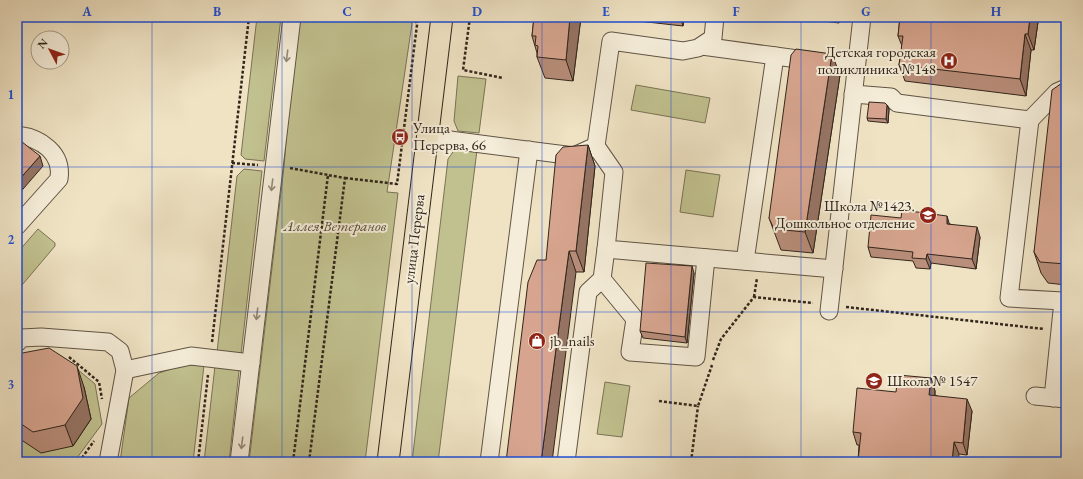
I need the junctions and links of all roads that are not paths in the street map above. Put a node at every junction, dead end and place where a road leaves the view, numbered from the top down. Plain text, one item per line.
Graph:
1 (292, 17) edge
2 (442, 17) edge
3 (715, 17) edge
4 (862, 17) edge
5 (702, 46) junction
6 (776, 56) junction
7 (856, 67) junction
8 (1066, 88) edge
9 (853, 94) junction
10 (1030, 120) junction
11 (17, 134) edge
12 (427, 137) junction
13 (596, 146) junction
14 (529, 150) junction
15 (17, 226) edge
16 (606, 249) junction
17 (706, 258) junction
18 (745, 261) junction
19 (834, 269) junction
20 (602, 280) junction
21 (1064, 302) edge
22 (830, 308) road end
23 (17, 343) edge
24 (251, 363) junction
25 (125, 370) junction
26 (1035, 396) dead end
27 (1059, 398) edge
28 (105, 449) edge
29 (100, 462) edge
30 (240, 462) edge
31 (388, 462) edge
32 (490, 462) edge
33 (566, 462) edge

1 -> 24 street
2 - 12 main road, улица Перерва
3 - 5 street
4 - 7 street
5 - 6 street
5 - 13 street
6 - 7 street
6 - 18 street
7 - 9 street
8 - 10 street
9 - 10 street
9 - 19 street
10 - 21 street
11 - 15 street
12 - 14 street
12 - 31 main road, улица Перерва
13 - 14 street
13 - 16 street
14 - 32 street
16 - 17 street
16 - 20 street
17 - 18 street
17 - 20 street
18 - 19 street
19 - 22 street
20 - 33 street
21 - 27 street
23 - 25 street
24 - 25 street
24 -> 30 street
25 - 28 street
26 - 27 street
28 - 29 street

